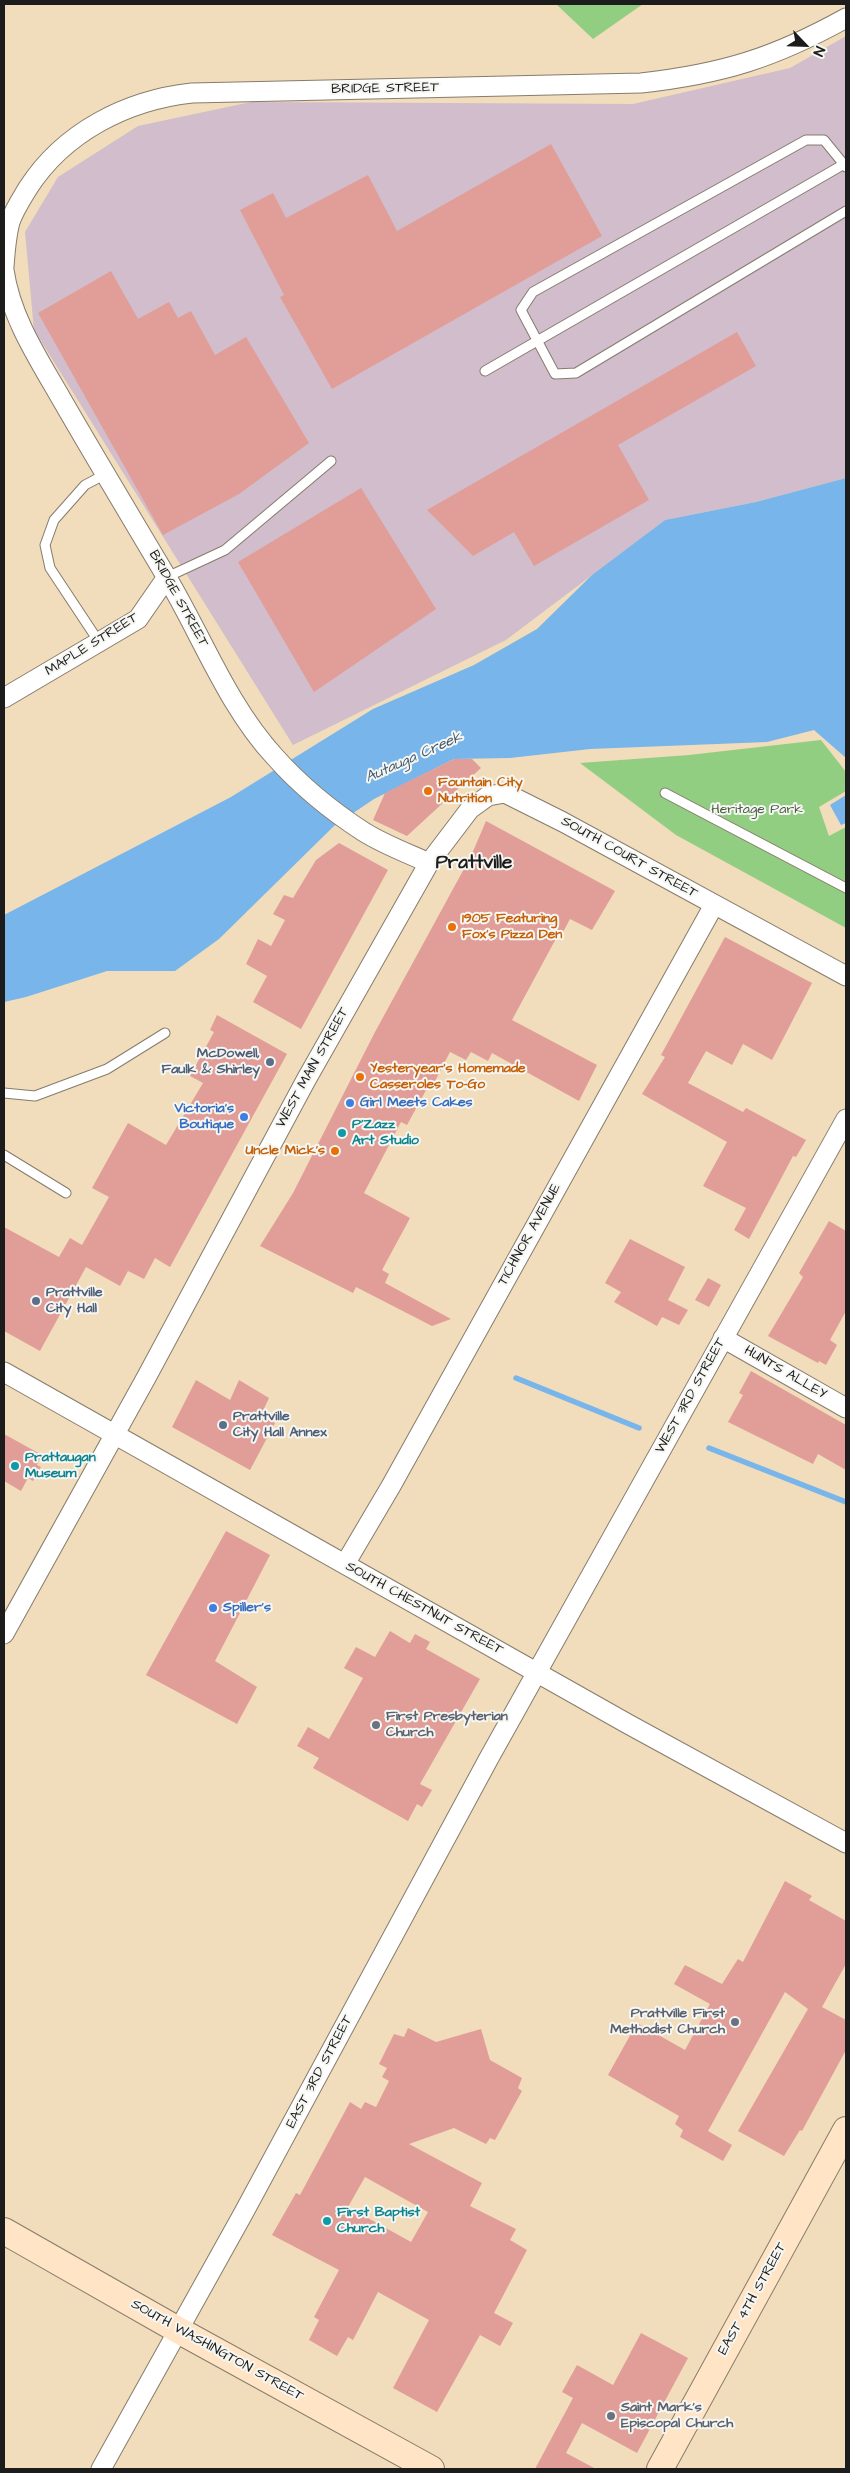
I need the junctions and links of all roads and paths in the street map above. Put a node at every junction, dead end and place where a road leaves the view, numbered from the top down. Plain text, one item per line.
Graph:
1 (846, 18) edge
2 (846, 164) edge
3 (846, 212) edge
4 (4, 269) edge
5 (536, 342) junction
6 (485, 371) dead end
7 (331, 461) dead end
8 (104, 475) junction
9 (167, 577) junction
10 (99, 642) junction
11 (4, 698) edge
12 (665, 793) dead end
13 (429, 864) junction
14 (846, 888) edge
15 (714, 905) junction
16 (846, 976) edge
17 (165, 1033) dead end
18 (4, 1093) edge
19 (846, 1119) edge
20 (4, 1155) edge
21 (66, 1193) dead end
22 (723, 1338) junction
23 (4, 1372) edge
24 (846, 1408) edge
25 (114, 1433) junction
26 (345, 1564) junction
27 (4, 1634) edge
28 (536, 1672) junction
29 (846, 1843) edge
30 (846, 2130) edge
31 (4, 2231) edge
32 (178, 2330) junction
33 (101, 2469) edge
34 (431, 2469) edge
35 (660, 2469) edge

1 - 4 street, BRIDGE STREET
2 - 5 lane
2 - 5 lane
3 - 5 lane
4 - 8 street, BRIDGE STREET
5 - 6 lane
7 - 9 lane
8 - 9 street, BRIDGE STREET
8 - 10 lane
9 - 10 street, MAPLE STREET
9 - 13 street, BRIDGE STREET
10 - 11 street, MAPLE STREET
12 - 14 lane
13 - 15 street, SOUTH COURT STREET
13 - 25 street, WEST MAIN STREET
15 - 16 street, SOUTH COURT STREET
15 - 26 street, TICHNOR AVENUE
17 - 18 lane
19 - 22 street, WEST 3RD STREET
20 - 21 lane
22 - 24 street, HUNTS ALLEY
22 - 28 street, WEST 3RD STREET
23 - 25 street, SOUTH CHESTNUT STREET
25 - 26 street, SOUTH CHESTNUT STREET
25 - 27 street, WEST MAIN STREET
26 - 28 street, SOUTH CHESTNUT STREET
28 - 29 street, SOUTH CHESTNUT STREET
28 - 32 street, EAST 3RD STREET
30 - 35 main road, EAST 4TH STREET
31 - 32 main road, SOUTH WASHINGTON STREET
32 - 33 street, EAST 3RD STREET
32 - 34 main road, SOUTH WASHINGTON STREET

